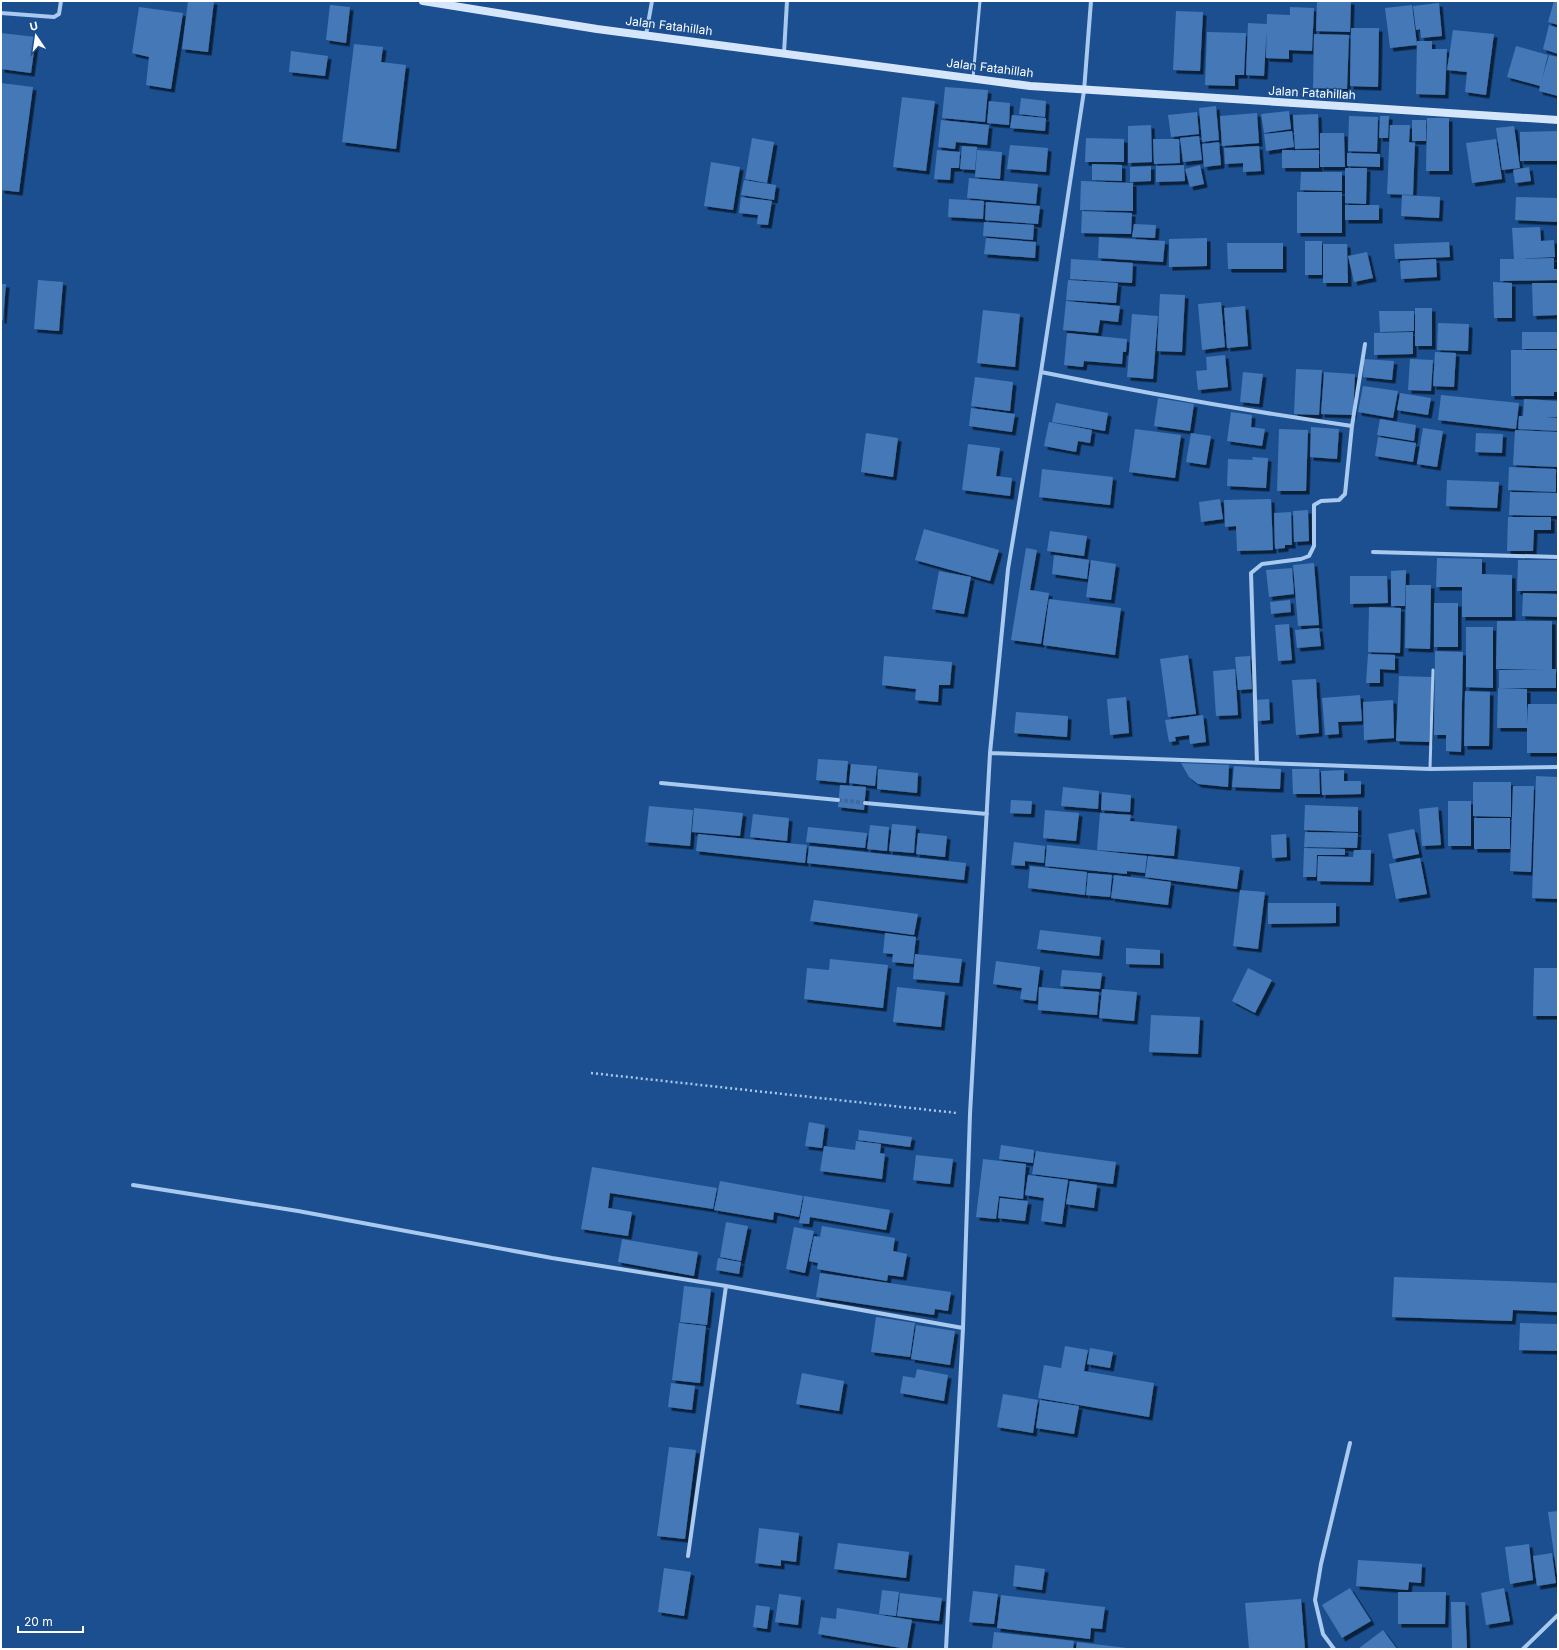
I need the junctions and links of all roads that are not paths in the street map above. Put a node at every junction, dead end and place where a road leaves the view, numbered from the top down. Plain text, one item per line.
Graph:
1 (61, 1) edge
2 (423, 1) edge
3 (652, 1) edge
4 (787, 1) edge
5 (980, 1) edge
6 (1091, 1) edge
7 (1, 13) edge
8 (646, 35) junction
9 (784, 53) junction
10 (973, 78) junction
11 (1084, 91) junction
12 (1558, 120) edge
13 (1365, 344) dead end
14 (1041, 372) junction
15 (1352, 426) junction
16 (1373, 552) dead end
17 (1558, 557) edge
18 (1434, 670) dead end
19 (990, 753) junction
20 (1257, 763) junction
21 (1558, 767) edge
22 (1430, 769) junction
23 (661, 783) dead end
24 (838, 800) tunnel mouth
25 (865, 803) tunnel mouth
26 (987, 814) junction
27 (133, 1185) dead end
28 (726, 1286) junction
29 (963, 1328) junction
30 (1350, 1443) dead end
31 (688, 1556) dead end
32 (1558, 1614) edge
33 (946, 1649) edge
34 (1334, 1649) edge
35 (1523, 1649) edge

1 - 7 street
2 - 8 street, Jalan Fatahillah
3 - 8 street
4 - 9 street
5 - 10 lane
6 - 11 street
8 - 9 street, Jalan Fatahillah
9 - 10 street, Jalan Fatahillah
10 - 11 street, Jalan Fatahillah
11 - 12 street, Jalan Fatahillah
11 - 14 street
13 - 15 street
14 - 15 street
14 - 19 street
15 - 20 street
16 - 17 street
18 - 22 lane
19 - 20 street
19 - 26 street
20 - 22 street
21 - 22 street
23 - 24 street
25 - 26 street
26 - 29 street
27 - 28 street
28 - 29 street
28 - 31 street
29 - 33 street
30 - 34 street
32 - 35 street

